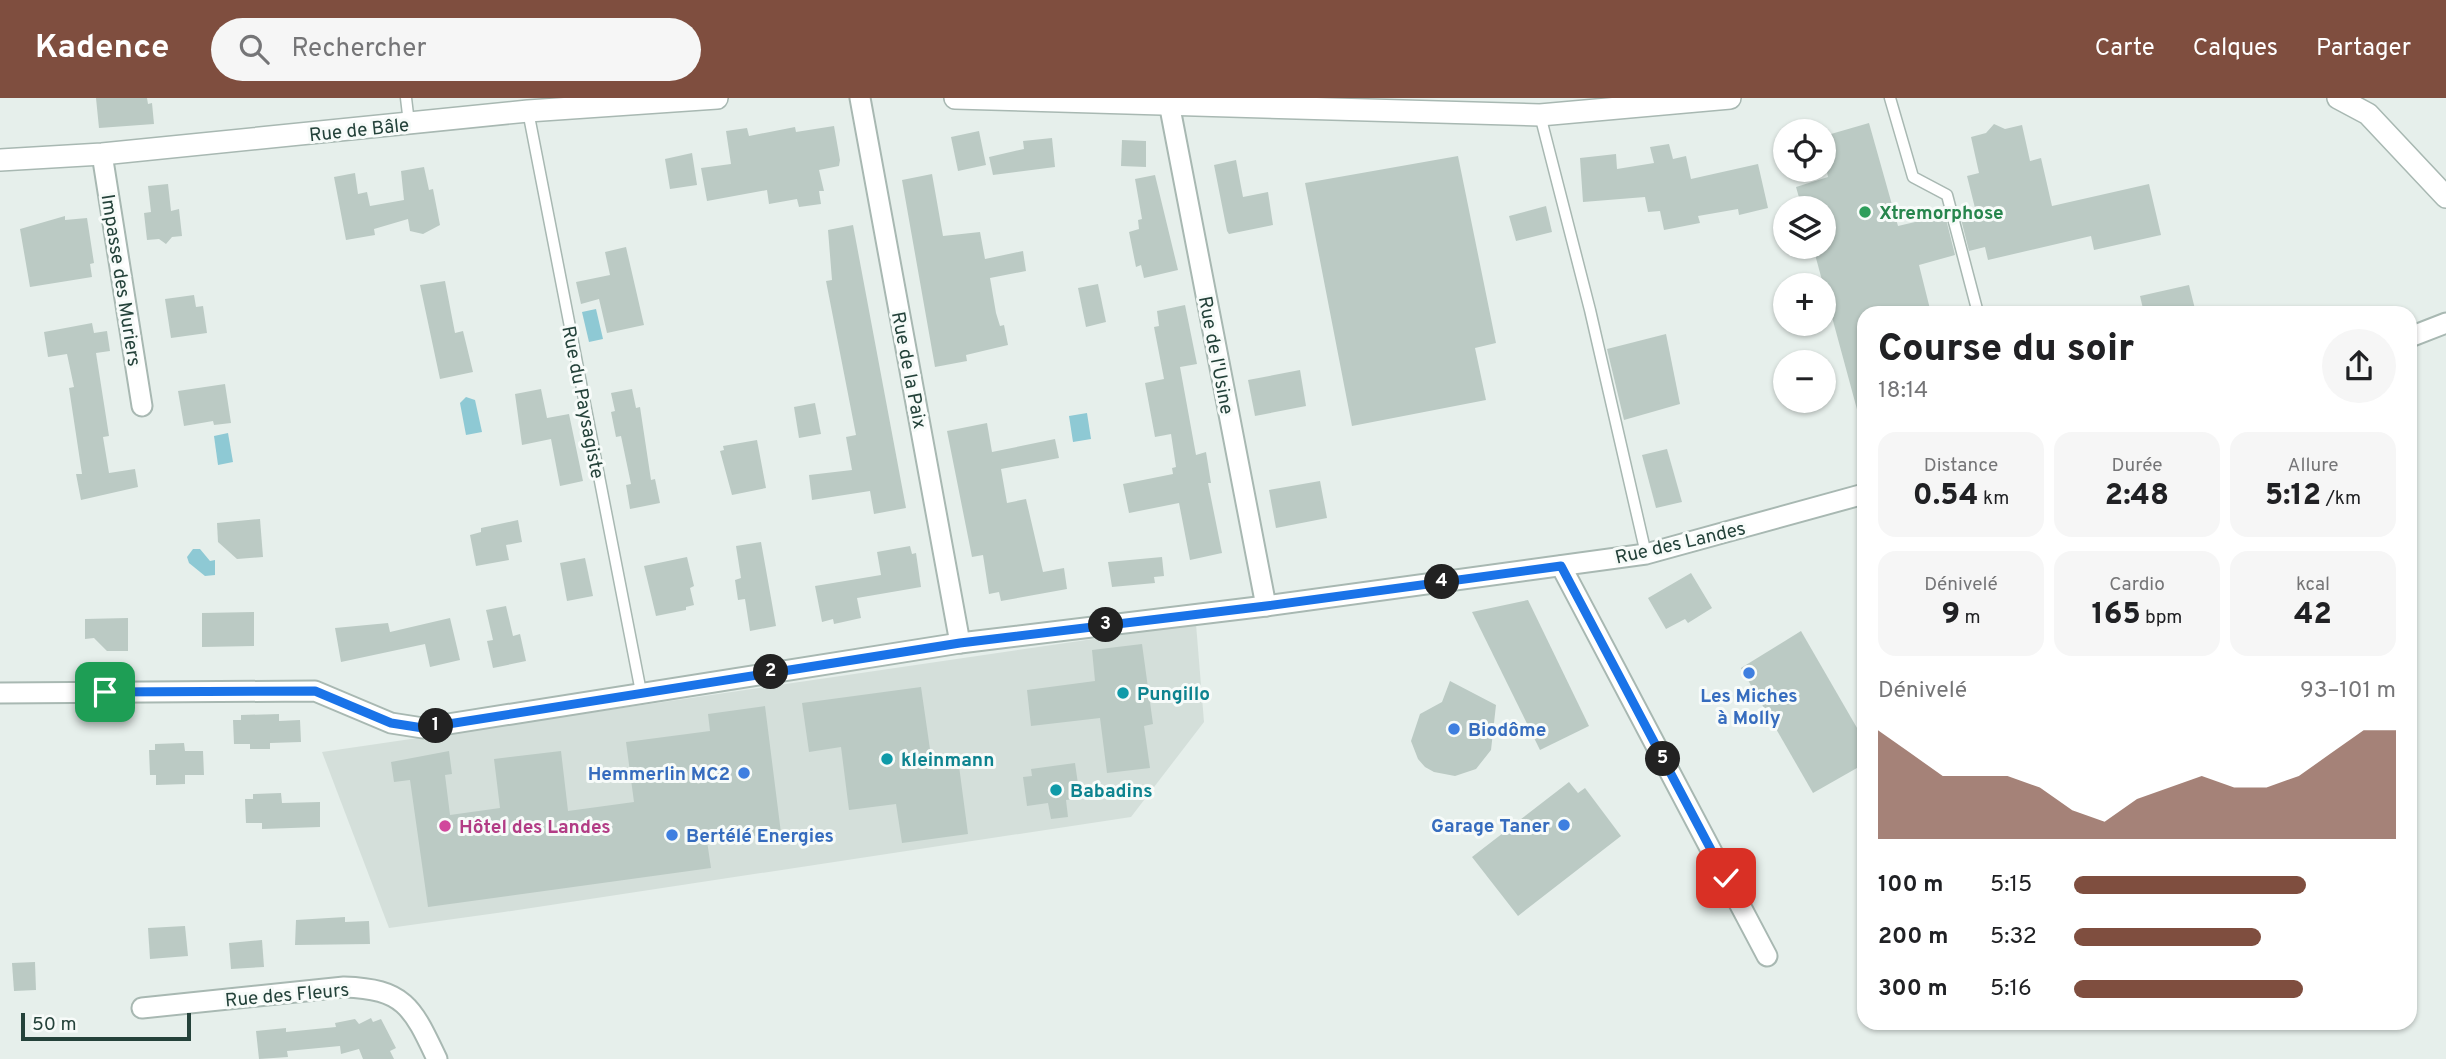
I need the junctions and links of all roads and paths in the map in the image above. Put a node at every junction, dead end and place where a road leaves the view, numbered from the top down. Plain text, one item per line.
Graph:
1 (406, 98) edge
2 (718, 98) edge
3 (860, 98) edge
4 (955, 98) edge
5 (1730, 98) edge
6 (1890, 98) edge
7 (2338, 98) edge
8 (1169, 103) junction
9 (528, 111) junction
10 (1540, 114) junction
11 (409, 124) junction
12 (102, 154) junction
13 (0, 160) edge
14 (2446, 197) edge
15 (1976, 306) edge
16 (2446, 323) edge
17 (2417, 334) edge
18 (142, 405) dead end
19 (1857, 497) edge
20 (1646, 554) junction
21 (1561, 566) junction
22 (1266, 606) junction
23 (960, 643) junction
24 (641, 692) junction
25 (0, 693) edge
26 (1767, 956) dead end
27 (142, 1008) dead end
28 (437, 1059) edge

1 - 11 lane
2 - 9 street, Rue de Bâle
3 - 23 street, Rue de la Paix
4 - 8 street
5 - 10 street
6 - 15 lane
7 - 14 street
8 - 10 street
8 - 22 street, Rue de l'Usine
9 - 11 street, Rue de Bâle
9 - 24 lane, Rue du Paysagiste
10 - 20 lane
11 - 12 street, Rue de Bâle
12 - 13 street, Rue de Bâle
12 - 18 street, Impasse des Muriers
16 - 17 street
19 - 20 street, Rue des Landes
20 - 21 street, Rue des Landes
21 - 22 street, Rue des Landes
21 - 26 street
22 - 23 street, Rue des Landes
23 - 24 street, Rue des Landes
24 - 25 street, Rue des Landes
27 - 28 street, Rue des Fleurs

